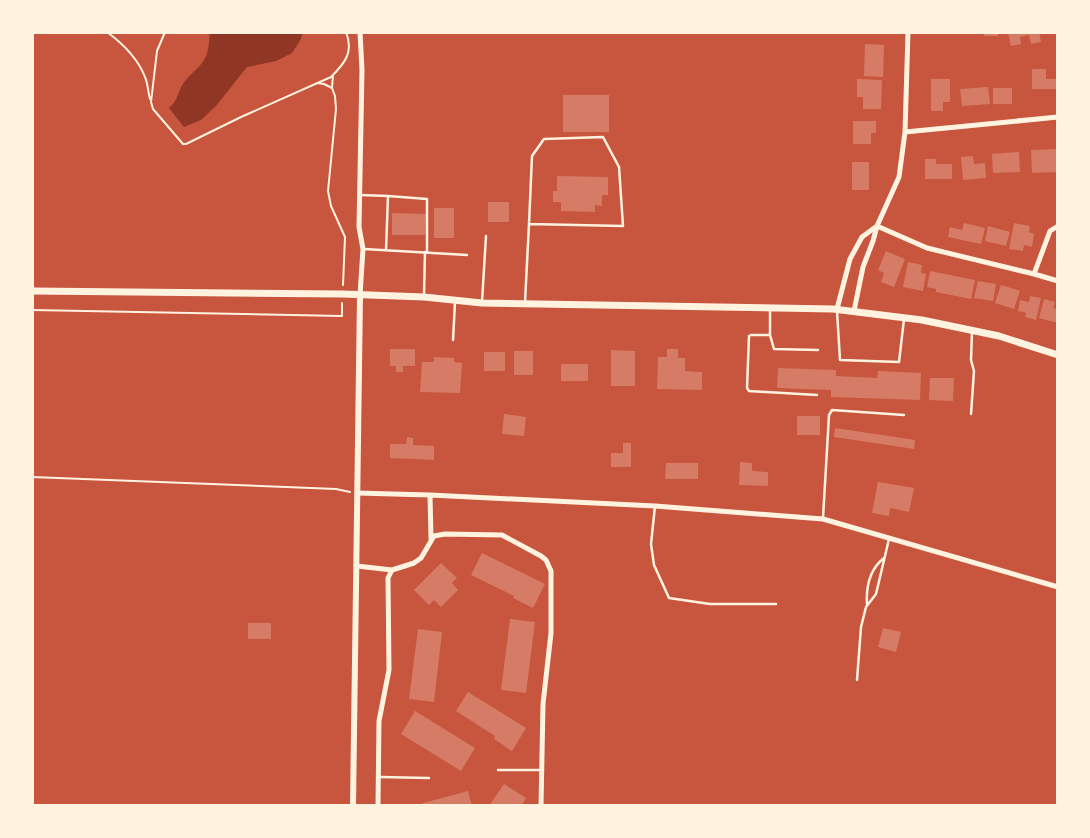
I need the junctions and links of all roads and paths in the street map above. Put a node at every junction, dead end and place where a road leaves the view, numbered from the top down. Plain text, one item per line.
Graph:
1 (107, 32) edge
2 (165, 32) edge
3 (346, 32) edge
4 (360, 32) edge
5 (908, 32) edge
6 (334, 74) junction
7 (317, 83) junction
8 (332, 88) junction
9 (151, 102) junction
10 (1058, 116) edge
11 (904, 132) junction
12 (360, 195) junction
13 (388, 196) junction
14 (529, 224) junction
15 (877, 226) junction
16 (1058, 226) edge
17 (486, 236) dead end
18 (362, 249) junction
19 (386, 250) junction
20 (426, 252) junction
21 (467, 254) dead end
22 (1034, 274) junction
23 (1058, 281) edge
24 (32, 291) edge
25 (342, 294) junction
26 (360, 295) junction
27 (424, 297) junction
28 (455, 301) junction
29 (482, 303) junction
30 (525, 304) junction
31 (770, 308) junction
32 (837, 309) junction
33 (32, 310) edge
34 (854, 311) junction
35 (904, 318) junction
36 (972, 331) junction
37 (770, 335) junction
38 (453, 340) dead end
39 (818, 350) dead end
40 (1058, 355) edge
41 (817, 395) dead end
42 (971, 414) dead end
43 (904, 415) dead end
44 (32, 477) edge
45 (357, 493) junction
46 (430, 495) junction
47 (656, 506) junction
48 (823, 519) junction
49 (888, 539) junction
50 (430, 540) junction
51 (884, 558) junction
52 (357, 566) junction
53 (392, 570) junction
54 (1058, 587) edge
55 (776, 604) dead end
56 (867, 606) junction
57 (857, 680) dead end
58 (498, 770) dead end
59 (541, 770) junction
60 (378, 777) junction
61 (429, 778) dead end
62 (353, 806) edge
63 (378, 806) edge
64 (541, 806) edge

1 - 9 path
2 - 9 path
3 - 6 path
4 - 12 street
5 - 11 street
6 - 7 path
6 - 8 path
7 - 8 path
7 - 9 path
8 - 25 path
10 - 11 street
11 - 15 street
12 - 13 lane
12 - 18 street
13 - 19 lane
13 - 20 lane
14 - 14 lane
14 - 30 lane
15 - 22 street
15 - 32 street
15 - 34 street
16 - 22 street
17 - 29 lane
18 - 19 lane
18 - 26 street
19 - 20 lane
20 - 21 lane
20 - 27 lane
22 - 23 street
24 - 25 main road
25 - 26 main road
25 - 33 path
26 - 27 main road
26 - 45 street
27 - 28 main road
28 - 29 main road
28 - 38 lane
29 - 30 main road
30 - 31 main road
31 - 32 main road
31 - 37 lane
32 - 34 main road
32 - 35 lane
34 - 35 main road
35 - 36 main road
36 - 40 main road
36 - 42 lane
37 - 39 lane
37 - 41 lane
43 - 48 lane
44 - 45 path
45 - 46 street
45 - 52 street
46 - 47 street
46 - 50 street
47 - 48 street
47 - 55 lane
48 - 49 street
49 - 51 lane
49 - 54 street
50 - 53 street
50 - 59 street
51 - 56 lane
51 - 56 lane
52 - 53 street
52 - 62 street
53 - 60 street
56 - 57 lane
58 - 59 lane
59 - 64 street
60 - 61 lane
60 - 63 street

